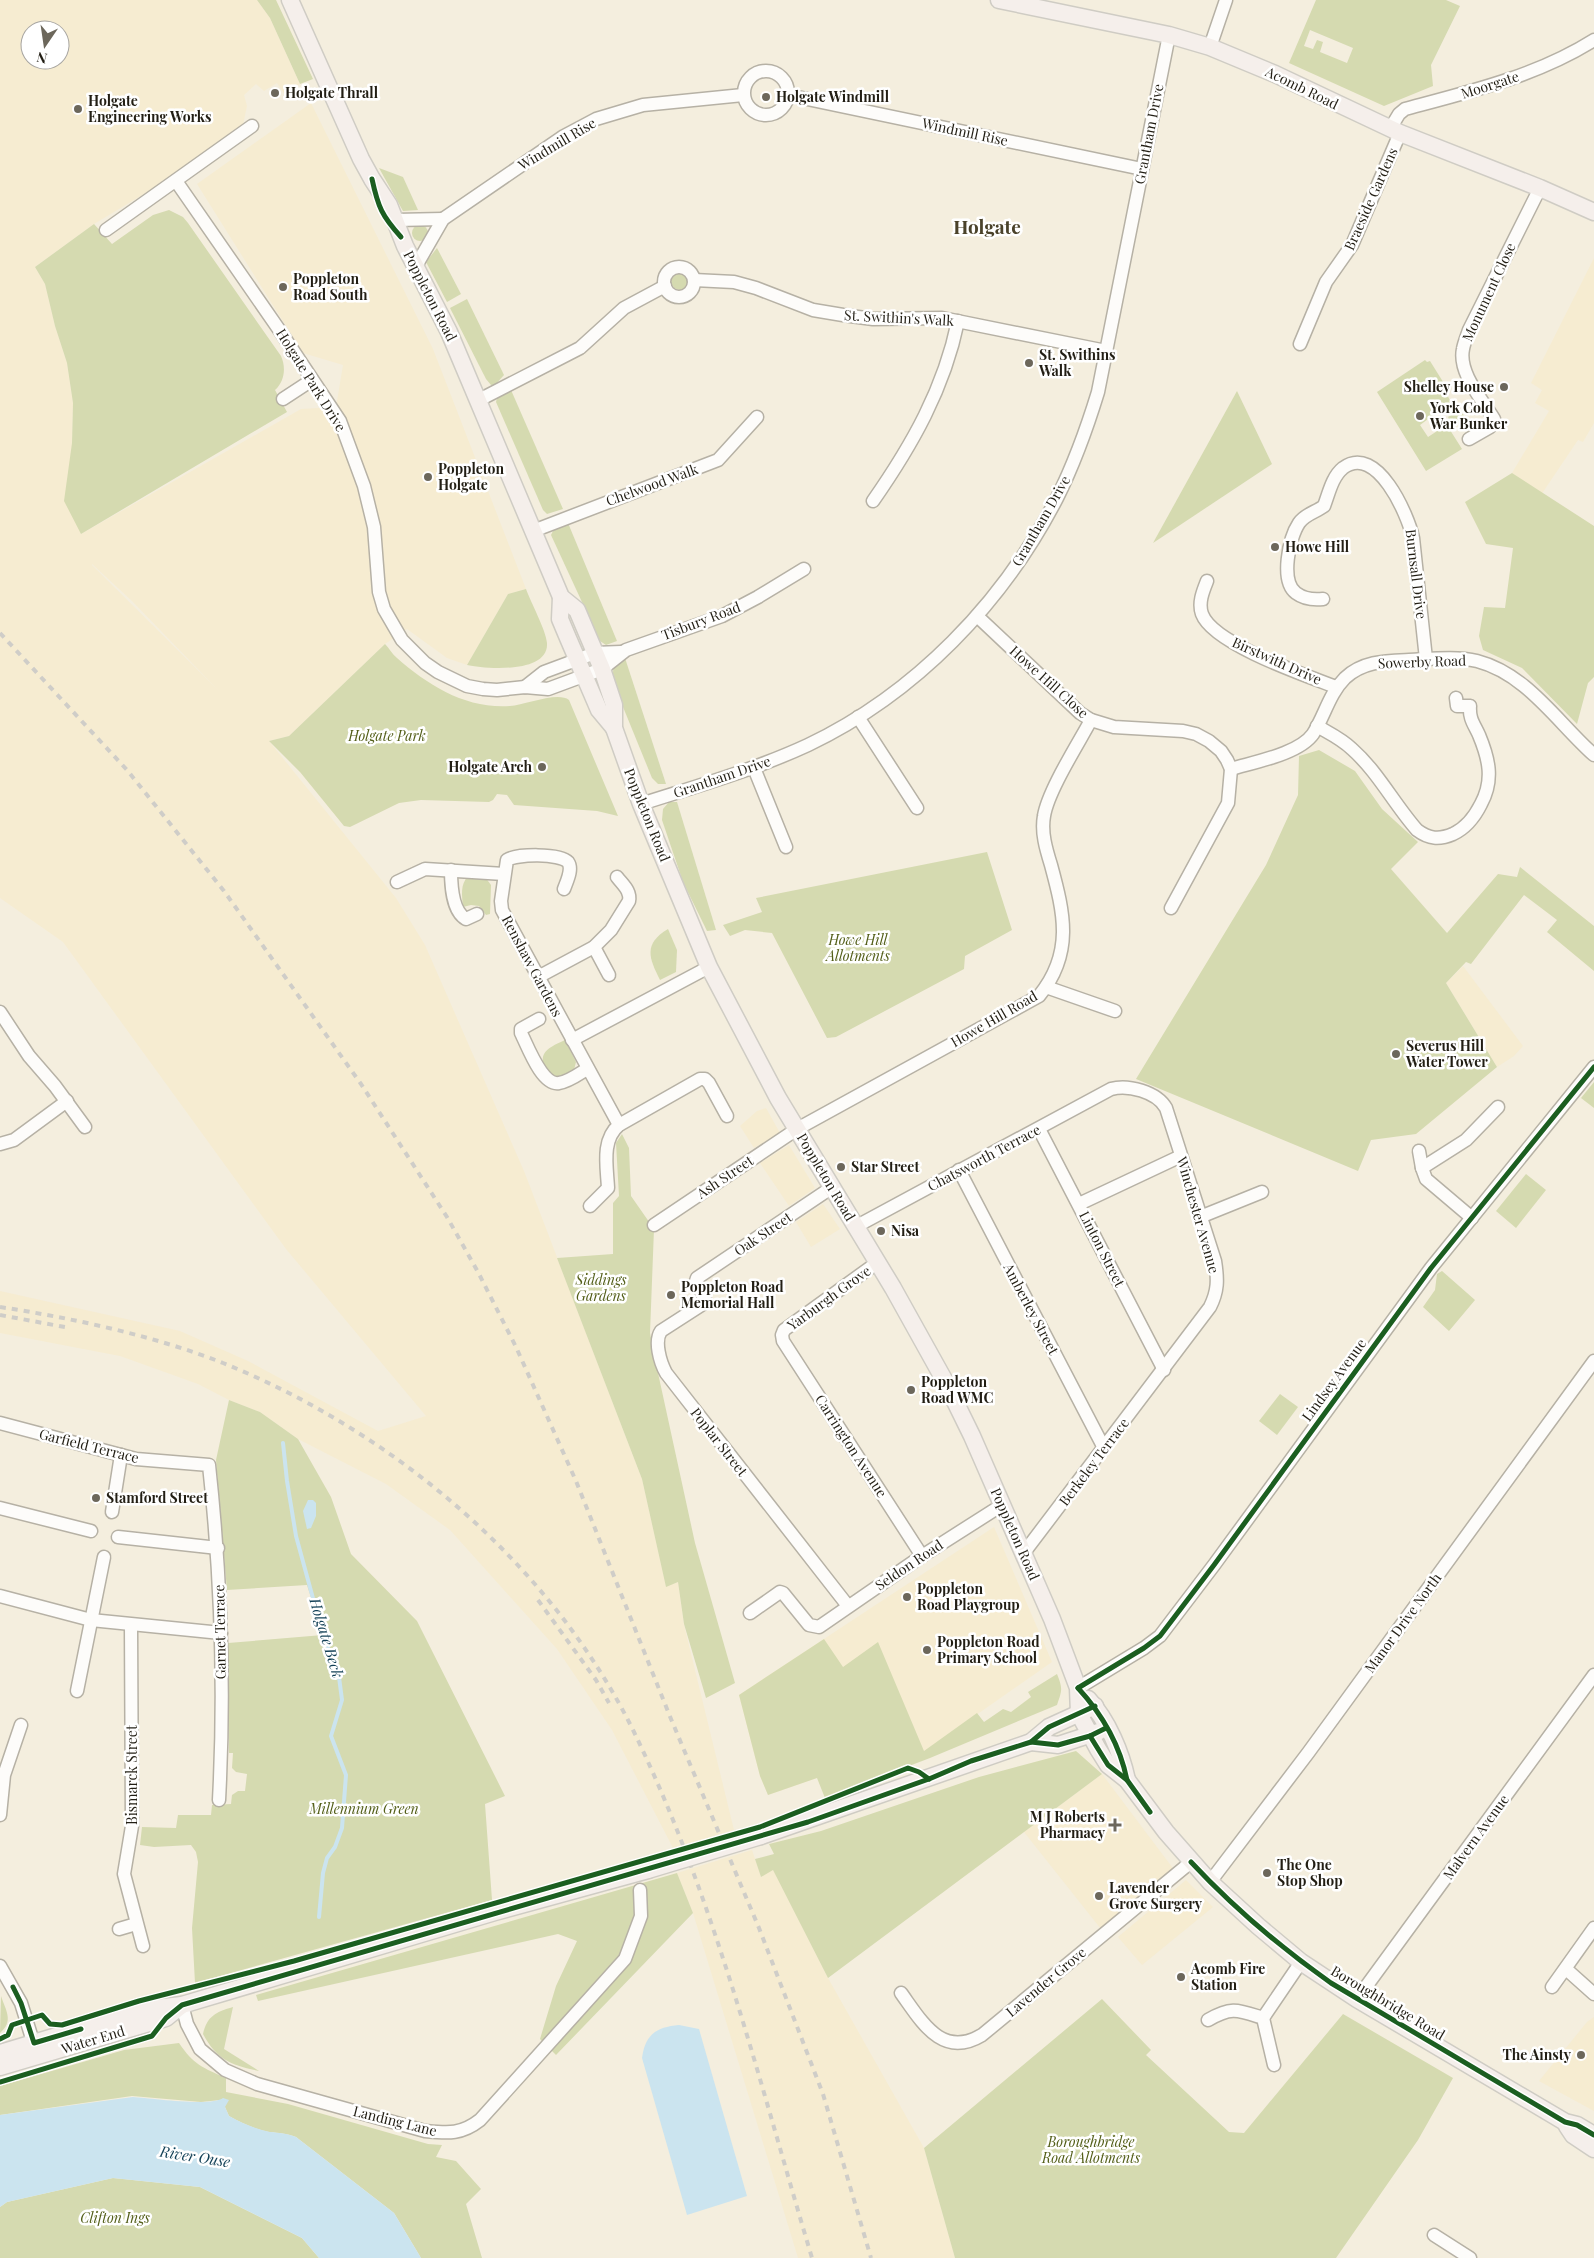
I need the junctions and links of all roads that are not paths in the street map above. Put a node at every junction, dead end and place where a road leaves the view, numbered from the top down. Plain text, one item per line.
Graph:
1 (290, 0) edge
2 (999, 0) edge
3 (1226, 0) edge
4 (1169, 34) junction
5 (1594, 40) edge
6 (1210, 47) junction
7 (743, 94) junction
8 (788, 95) junction
9 (252, 126) dead end
10 (1395, 131) junction
11 (1142, 169) junction
12 (176, 181) junction
13 (1540, 188) junction
14 (1594, 212) edge
15 (443, 219) junction
16 (396, 220) junction
17 (106, 230) dead end
18 (416, 266) junction
19 (694, 280) junction
20 (665, 286) junction
21 (958, 321) junction
22 (1300, 344) dead end
23 (1106, 351) junction
24 (312, 380) junction
25 (283, 399) dead end
26 (479, 400) junction
27 (757, 417) dead end
28 (1470, 439) dead end
29 (873, 501) dead end
30 (533, 531) junction
31 (804, 569) dead end
32 (1207, 581) dead end
33 (561, 597) junction
34 (1323, 599) dead end
35 (977, 616) junction
36 (621, 652) junction
37 (595, 653) junction
38 (1426, 659) junction
39 (578, 660) junction
40 (602, 669) junction
41 (585, 676) junction
42 (525, 687) junction
43 (1336, 687) junction
44 (1456, 698) dead end
45 (858, 717) junction
46 (1091, 720) junction
47 (1317, 726) junction
48 (614, 728) junction
49 (1594, 755) edge
50 (754, 768) junction
51 (1231, 769) junction
52 (641, 804) junction
53 (917, 808) dead end
54 (786, 848) dead end
55 (451, 870) junction
56 (504, 874) junction
57 (617, 877) dead end
58 (397, 882) dead end
59 (564, 889) dead end
60 (1171, 908) dead end
61 (478, 914) dead end
62 (594, 947) junction
63 (710, 967) junction
64 (610, 976) dead end
65 (538, 977) junction
66 (1046, 987) junction
67 (0, 1006) edge
68 (1115, 1011) dead end
69 (0, 1012) edge
70 (539, 1019) dead end
71 (572, 1040) junction
72 (1594, 1067) edge
73 (587, 1069) junction
74 (55, 1086) junction
75 (1111, 1089) joint
76 (67, 1102) junction
77 (1498, 1107) dead end
78 (727, 1116) dead end
79 (619, 1125) junction
80 (85, 1127) dead end
81 (797, 1129) junction
82 (1039, 1130) junction
83 (0, 1144) edge
84 (1419, 1151) dead end
85 (1181, 1156) junction
86 (1422, 1168) junction
87 (959, 1170) junction
88 (831, 1188) junction
89 (1262, 1192) dead end
90 (1079, 1204) junction
91 (590, 1206) dead end
92 (1200, 1217) junction
93 (1472, 1218) junction
94 (654, 1225) dead end
95 (855, 1227) junction
96 (878, 1262) junction
97 (696, 1281) joint
98 (782, 1335) joint
99 (1594, 1361) edge
100 (1164, 1370) junction
101 (0, 1423) edge
102 (1104, 1448) junction
103 (121, 1455) junction
104 (209, 1465) joint
105 (1002, 1505) junction
106 (0, 1508) edge
107 (112, 1512) dead end
108 (91, 1531) dead end
109 (118, 1537) dead end
110 (218, 1548) junction
111 (1023, 1554) junction
112 (922, 1556) junction
113 (104, 1557) dead end
114 (0, 1596) edge
115 (848, 1606) junction
116 (750, 1613) dead end
117 (1052, 1619) joint
118 (91, 1620) junction
119 (131, 1625) junction
120 (221, 1633) junction
121 (1594, 1675) edge
122 (1078, 1688) junction
123 (77, 1691) dead end
124 (1095, 1706) junction
125 (1079, 1714) junction
126 (21, 1725) dead end
127 (1106, 1728) junction
128 (1090, 1736) junction
129 (1030, 1742) junction
130 (2, 1774) edge
131 (1128, 1780) junction
132 (219, 1800) dead end
133 (0, 1815) edge
134 (1191, 1862) junction
135 (1210, 1882) junction
136 (640, 1890) dead end
137 (136, 1924) junction
138 (1594, 1928) edge
139 (119, 1929) dead end
140 (143, 1946) dead end
141 (1302, 1962) junction
142 (0, 1966) edge
143 (1566, 1969) junction
144 (1552, 1987) dead end
145 (901, 1994) dead end
146 (1594, 1994) edge
147 (1357, 1999) junction
148 (182, 2005) junction
149 (1263, 2018) junction
150 (1208, 2020) dead end
151 (36, 2050) junction
152 (0, 2053) edge
153 (1274, 2065) dead end
154 (0, 2067) edge
155 (1571, 2123) junction
156 (1594, 2127) edge
157 (1594, 2135) edge
158 (1594, 2149) edge
159 (1434, 2235) dead end
160 (1470, 2258) edge

1 - 16 main road, Poppleton Road
2 - 4 main road, Acomb Road
3 - 6 street
4 - 6 main road, Acomb Road
4 - 11 street, Grantham Drive
5 - 10 street, Moorgate
6 - 10 main road, Acomb Road
7 - 8 street
7 - 8 street
7 - 15 street, Windmill Rise
8 - 11 street, Windmill Rise
9 - 12 street
10 - 13 main road, Acomb Road
10 - 22 street, Braeside Gardens
11 - 23 street, Grantham Drive
12 - 17 street
12 - 24 street, Holgate Park Drive
13 - 14 main road, Acomb Road
13 - 28 street, Monument Close
15 - 16 street
15 - 18 street, Windmill Rise
16 - 18 main road, Poppleton Road
18 - 26 main road, Poppleton Road
19 - 20 street
19 - 20 street
19 - 21 street, St. Swithin's Walk
20 - 26 street
21 - 23 street, St. Swithin's Walk
21 - 29 street
23 - 35 street, Grantham Drive
24 - 25 street
24 - 42 street, Holgate Park Drive
26 - 30 main road, Poppleton Road
27 - 30 street, Chelwood Walk
30 - 33 main road, Poppleton Road
31 - 36 street, Tisbury Road
32 - 43 street, Birstwith Drive
33 - 37 main road, Poppleton Road
33 - 39 main road, Poppleton Road
34 - 38 street, Burnsall Drive
35 - 45 street, Grantham Drive
35 - 46 street, Howe Hill Close
36 - 37 street, Tisbury Road
36 - 40 street, Tisbury Road
37 - 39 street
37 - 40 main road, Poppleton Road
38 - 43 street, Sowerby Road
38 - 49 street, Sowerby Road
39 - 41 main road, Poppleton Road
39 - 42 street
40 - 41 street, Holgate Park Drive
40 - 48 main road, Poppleton Road
41 - 42 street, Holgate Park Drive
41 - 48 main road, Poppleton Road
43 - 47 street, Sowerby Road
44 - 47 street
45 - 50 street, Grantham Drive
45 - 53 street
46 - 51 street, Howe Hill Close
46 - 66 street, Howe Hill Road
47 - 51 street, Sowerby Road
48 - 52 main road, Poppleton Road
50 - 52 street, Grantham Drive
50 - 54 street
51 - 60 street
52 - 63 main road, Poppleton Road
55 - 56 street
55 - 58 street
55 - 61 street
56 - 59 street, Renshaw Gardens
56 - 65 street, Renshaw Gardens
57 - 62 street
62 - 64 street
62 - 65 street
63 - 71 street
63 - 81 main road, Poppleton Road
65 - 71 street, Renshaw Gardens
66 - 68 street
66 - 81 street, Howe Hill Road
67 - 74 street
69 - 74 street
70 - 73 street
71 - 73 street, Renshaw Gardens
72 - 93 street, Lindsey Avenue
73 - 79 street, Renshaw Gardens
74 - 76 street
75 - 82 street, Chatsworth Terrace
75 - 85 street, Winchester Avenue
76 - 80 street
76 - 83 street
77 - 86 street
78 - 79 street
79 - 91 street
81 - 88 main road, Poppleton Road
81 - 94 street, Ash Street
82 - 87 street, Chatsworth Terrace
82 - 90 street, Linton Street
84 - 86 street
85 - 90 street
85 - 92 street, Winchester Avenue
86 - 93 street
87 - 95 street, Chatsworth Terrace
87 - 102 street, Amberley Street
88 - 95 main road, Poppleton Road
88 - 97 street, Oak Street
89 - 92 street
90 - 100 street, Linton Street
92 - 100 street, Winchester Avenue
93 - 122 street, Lindsey Avenue
95 - 96 main road, Poppleton Road
96 - 98 street, Yarburgh Grove
96 - 105 main road, Poppleton Road
97 - 115 street, Poplar Street
98 - 112 street, Carrington Avenue
99 - 135 street, Manor Drive North
100 - 102 street, Berkeley Terrace
101 - 103 street, Garfield Terrace
102 - 111 street, Berkeley Terrace
103 - 104 street, Garfield Terrace
103 - 107 street
104 - 110 street, Garnet Terrace
105 - 111 main road, Poppleton Road
105 - 112 street, Seldon Road
106 - 108 street
109 - 110 street
110 - 120 street, Garnet Terrace
111 - 117 main road, Poppleton Road
112 - 115 street, Seldon Road
113 - 118 street
114 - 118 street
115 - 116 street, Seldon Road
117 - 122 main road, Boroughbridge Road
118 - 119 street
118 - 123 street
119 - 120 street
119 - 137 street, Bismarck Street
120 - 132 street, Garnet Terrace
121 - 147 street, Malvern Avenue
122 - 124 main road, Boroughbridge Road
122 - 125 main road, Boroughbridge Road
124 - 125 main road, Water End
124 - 127 main road, Boroughbridge Road
125 - 128 main road, Boroughbridge Road
125 - 129 main road, Water End
126 - 130 street
127 - 128 main road, Water End
127 - 131 main road, Boroughbridge Road
128 - 129 main road, Water End
128 - 131 main road, Boroughbridge Road
129 - 148 main road, Water End, bridge
130 - 133 street
131 - 134 main road, Boroughbridge Road
134 - 135 main road, Boroughbridge Road
134 - 145 street, Lavender Grove
135 - 141 main road, Boroughbridge Road
136 - 148 street, Landing Lane
137 - 139 street
137 - 140 street, Bismarck Street
138 - 143 street
141 - 147 main road, Boroughbridge Road
141 - 149 street
142 - 151 street
143 - 144 street
143 - 146 street
147 - 155 main road, Boroughbridge Road
148 - 151 main road, Water End
149 - 150 street
149 - 153 street
151 - 152 main road, Water End
151 - 154 main road, Water End
155 - 156 main road
155 - 157 main road, Boroughbridge Road
155 - 158 main road, Boroughbridge Road
159 - 160 street

